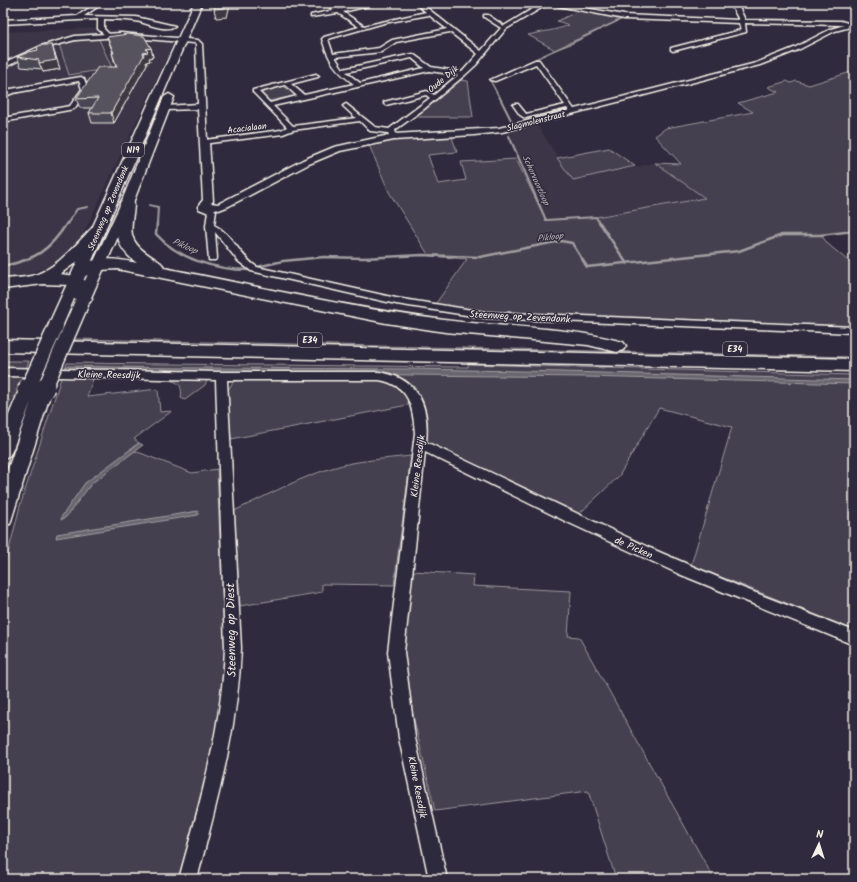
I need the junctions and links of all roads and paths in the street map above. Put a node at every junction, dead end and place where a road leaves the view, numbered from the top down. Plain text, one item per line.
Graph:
1 (100, 3) edge
2 (198, 3) edge
3 (327, 3) edge
4 (378, 3) edge
5 (418, 3) edge
6 (546, 3) edge
7 (550, 3) edge
8 (735, 3) edge
9 (750, 3) edge
10 (338, 10) junction
11 (430, 13) junction
12 (313, 16) dead end
13 (486, 16) dead end
14 (79, 17) junction
15 (101, 18) junction
16 (3, 22) edge
17 (742, 22) junction
18 (852, 24) edge
19 (172, 26) dead end
20 (362, 27) junction
21 (101, 28) junction
22 (504, 28) junction
23 (450, 30) junction
24 (107, 35) junction
25 (94, 36) junction
26 (188, 40) junction
27 (673, 49) dead end
28 (481, 54) junction
29 (330, 56) junction
30 (3, 66) edge
31 (541, 67) junction
32 (527, 68) dead end
33 (429, 69) junction
34 (341, 71) junction
35 (463, 74) junction
36 (316, 76) dead end
37 (493, 80) dead end
38 (286, 83) junction
39 (359, 85) junction
40 (3, 95) edge
41 (302, 97) junction
42 (434, 98) junction
43 (386, 103) dead end
44 (268, 105) junction
45 (201, 106) junction
46 (346, 106) dead end
47 (516, 106) dead end
48 (166, 108) junction
49 (570, 109) junction
50 (361, 119) junction
51 (3, 120) edge
52 (291, 128) junction
53 (392, 134) junction
54 (205, 142) junction
55 (127, 202) junction
56 (212, 207) junction
57 (210, 226) junction
58 (98, 230) junction
59 (212, 258) dead end
60 (98, 264) junction
61 (168, 273) junction
62 (79, 277) junction
63 (23, 282) junction
64 (3, 284) edge
65 (77, 301) junction
66 (854, 330) edge
67 (3, 343) edge
68 (617, 346) junction
69 (854, 352) edge
70 (854, 364) edge
71 (3, 372) edge
72 (221, 376) junction
73 (35, 391) junction
74 (420, 444) junction
75 (3, 451) edge
76 (7, 495) edge
77 (3, 518) edge
78 (854, 638) edge
79 (188, 879) edge
80 (438, 879) edge

1 - 14 street
2 - 26 main road, Steenweg op Zevendonk / N19
3 - 10 street
4 - 10 street
5 - 11 street
6 - 22 street, Oude Dijk
7 - 17 street
8 - 9 street
8 - 17 street
10 - 12 street
10 - 20 street
11 - 20 street
11 - 23 street
13 - 22 street
14 - 15 street
14 - 16 street
15 - 19 street
15 - 21 street
17 - 18 street
17 - 27 street
18 - 49 street, Slagmolenstraat
20 - 29 street
21 - 24 street
21 - 25 street
22 - 28 street, Oude Dijk
23 - 28 street
23 - 29 street
24 - 25 street
24 - 26 street
25 - 30 street
26 - 45 street
26 - 48 main road, Steenweg op Zevendonk / N19
26 - 58 main road, Steenweg op Zevendonk / N19
28 - 35 street, Oude Dijk
29 - 34 street
31 - 32 street
31 - 37 street
31 - 49 street
33 - 34 street
33 - 35 street
33 - 39 street
34 - 39 street
35 - 42 street, Oude Dijk
36 - 38 street, Acacialaan
38 - 41 street
38 - 44 street, Acacialaan
39 - 41 street
40 - 51 street
41 - 44 street
42 - 43 street
42 - 53 street, Oude Dijk
44 - 52 street, Acacialaan
45 - 48 street
45 - 54 street
46 - 50 street
47 - 49 street
48 - 55 main road, Steenweg op Zevendonk / N19
49 - 53 street, Slagmolenstraat
50 - 52 street, Acacialaan
50 - 53 street
52 - 54 street, Acacialaan
53 - 56 street, Slagmolenstraat
54 - 56 street
55 - 60 main road, Steenweg op Zevendonk / N19
55 - 61 highway
56 - 57 street
57 - 59 street
57 - 66 street, Steenweg op Zevendonk
58 - 62 main road, Steenweg op Zevendonk / N19
58 - 63 highway
60 - 61 highway
60 - 62 highway
60 - 65 main road, Steenweg op Zevendonk / N19
61 - 68 highway
62 - 63 highway
62 - 65 highway
63 - 64 highway
65 - 73 main road, Steenweg op Zevendonk / N19, bridge
67 - 68 highway, E34
67 - 70 highway, E34
68 - 69 highway, E34
71 - 72 street, Kleine Reesdijk
72 - 74 street, Kleine Reesdijk
72 - 79 street, Steenweg op Diest
73 - 75 main road, N19
73 - 76 main road, N19
74 - 78 street, de Picken
74 - 80 street, Kleine Reesdijk
76 - 77 main road, N19

